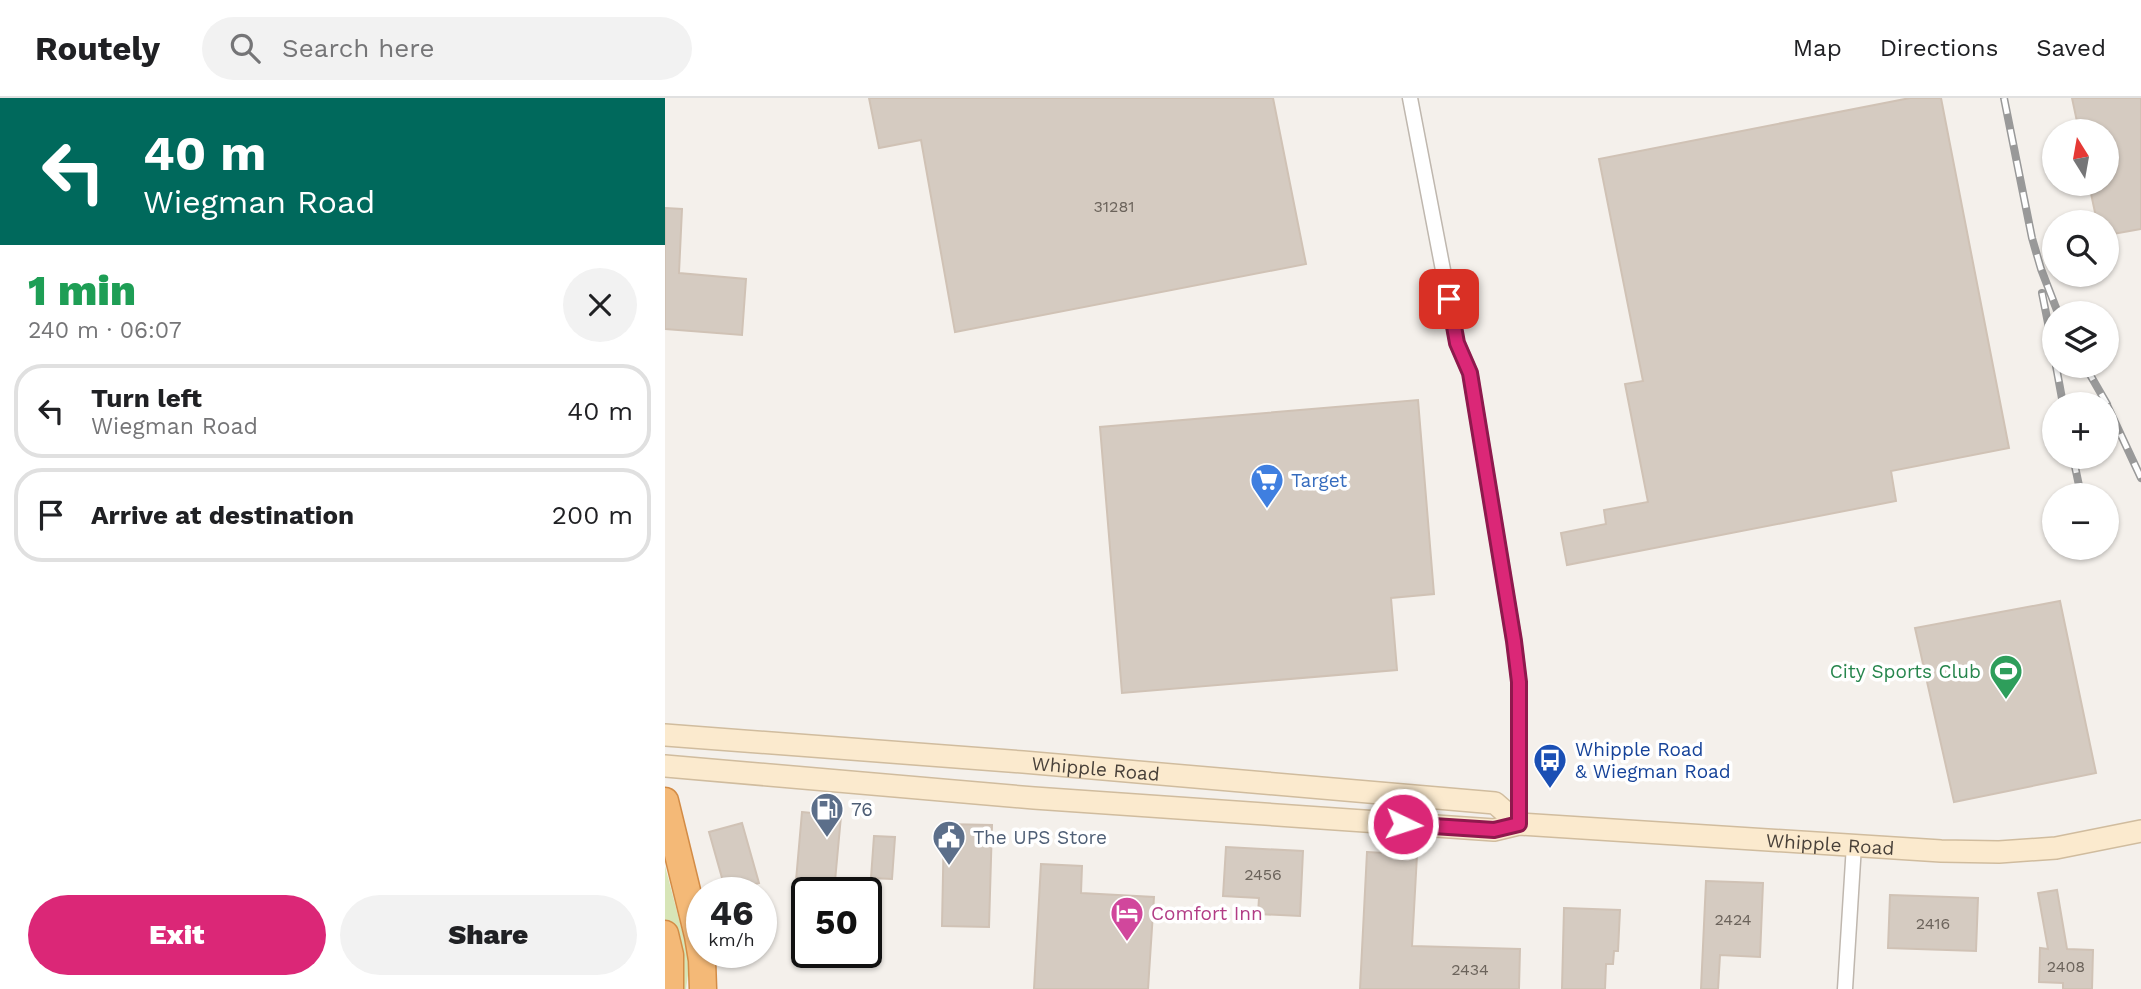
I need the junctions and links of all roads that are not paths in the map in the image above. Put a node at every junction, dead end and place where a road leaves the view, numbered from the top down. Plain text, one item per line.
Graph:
1 (1410, 98) edge
2 (665, 735) edge
3 (665, 766) edge
4 (665, 802) edge
5 (1519, 824) junction
6 (2141, 831) edge
7 (1854, 845) junction
8 (665, 934) edge
9 (670, 989) edge
10 (703, 989) edge
11 (1845, 989) edge

1 - 5 street
2 - 5 main road, Whipple Road
3 - 5 main road, Whipple Road
4 - 10 highway
5 - 7 main road, Whipple Road
6 - 7 main road, Whipple Road
7 - 11 street
8 - 9 highway

